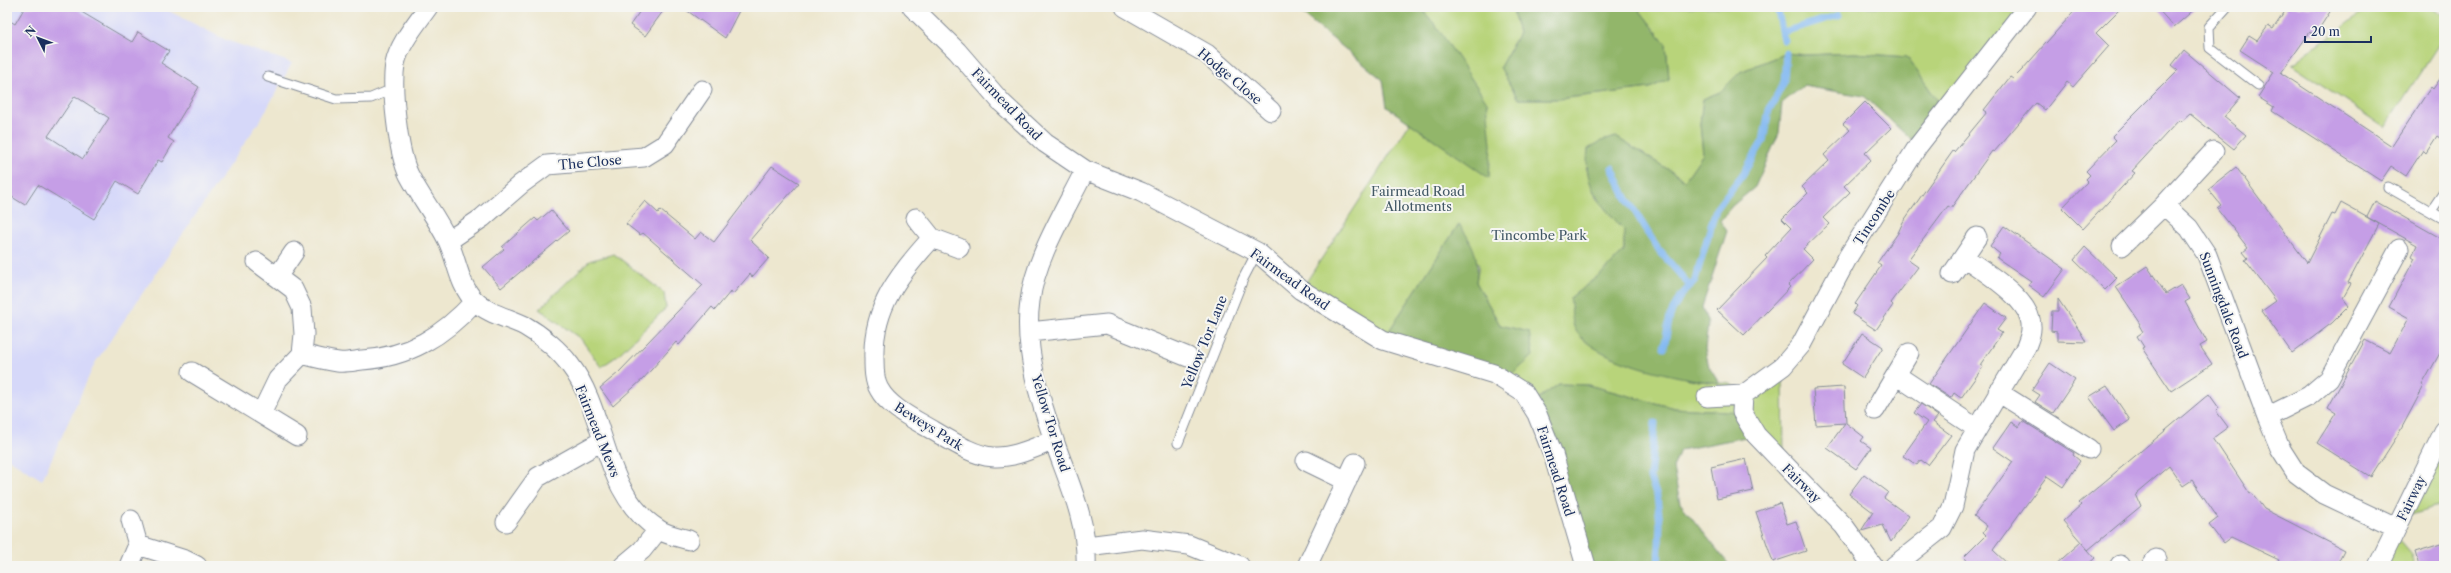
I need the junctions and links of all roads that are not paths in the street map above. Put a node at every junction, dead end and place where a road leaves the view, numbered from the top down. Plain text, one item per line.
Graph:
1 (428, 7) edge
2 (912, 7) edge
3 (1125, 7) edge
4 (2027, 7) edge
5 (2227, 7) edge
6 (268, 77) dead end
7 (2258, 85) dead end
8 (395, 88) junction
9 (702, 90) dead end
10 (1271, 111) dead end
11 (2214, 151) dead end
12 (1085, 170) junction
13 (2388, 186) dead end
14 (2444, 192) edge
15 (2164, 205) junction
16 (2431, 211) junction
17 (916, 218) dead end
18 (2444, 219) edge
19 (1977, 237) dead end
20 (932, 238) junction
21 (448, 241) junction
22 (2122, 246) dead end
23 (959, 248) dead end
24 (294, 252) dead end
25 (1257, 252) junction
26 (1964, 257) junction
27 (257, 262) dead end
28 (2398, 263) dead end
29 (1952, 274) dead end
30 (277, 277) junction
31 (475, 301) junction
32 (1029, 332) junction
33 (1909, 353) dead end
34 (302, 354) junction
35 (1188, 357) dead end
36 (192, 372) dead end
37 (1896, 376) junction
38 (1998, 392) junction
39 (1743, 395) junction
40 (1707, 397) dead end
41 (1875, 410) dead end
42 (262, 414) junction
43 (2267, 417) junction
44 (1976, 428) junction
45 (2443, 434) edge
46 (297, 436) dead end
47 (1054, 440) junction
48 (602, 441) junction
49 (1178, 443) dead end
50 (2089, 449) dead end
51 (1306, 461) dead end
52 (1355, 463) dead end
53 (1346, 481) junction
54 (131, 520) dead end
55 (506, 522) dead end
56 (2396, 528) junction
57 (658, 530) junction
58 (689, 540) dead end
59 (138, 545) junction
60 (1087, 546) junction
61 (129, 566) edge
62 (197, 566) edge
63 (623, 566) edge
64 (1086, 566) edge
65 (1240, 566) edge
66 (1307, 566) edge
67 (1586, 566) edge
68 (1873, 566) edge
69 (1894, 566) edge
70 (2378, 566) edge

1 - 8 street, Fairmead Mews
2 - 12 street, Fairmead Road
3 - 10 street, Hodge Close
4 - 39 street, Tincombe
5 - 7 lane
6 - 8 lane
8 - 21 street, Fairmead Mews
9 - 21 street, The Close
11 - 15 street
12 - 25 street, Fairmead Road
12 - 32 street, Yellow Tor Road
13 - 16 lane
14 - 16 lane
15 - 22 street
15 - 43 street, Sunningdale Road
16 - 18 lane
17 - 20 street
19 - 26 street
20 - 23 street
20 - 47 street, Beweys Park
21 - 31 street, Fairmead Mews
24 - 30 street
25 - 49 lane, Yellow Tor Lane
25 - 67 street, Fairmead Road
26 - 29 street
26 - 38 street
27 - 30 street
28 - 43 street
30 - 34 street
31 - 34 street
31 - 48 street, Fairmead Mews
32 - 35 street
32 - 47 street, Yellow Tor Road
33 - 37 street
34 - 42 street
36 - 42 street
37 - 41 street
37 - 44 street
38 - 44 street
38 - 50 street
39 - 40 street
39 - 68 street, Fairway
42 - 46 street
43 - 56 street, Sunningdale Road
44 - 69 street
45 - 56 street, Fairway
47 - 60 street, Yellow Tor Road
48 - 55 street
48 - 57 street, Fairmead Mews
51 - 53 street
52 - 53 street
53 - 66 street
54 - 59 street
56 - 70 street, Fairway
57 - 58 street, Fairmead Mews
57 - 63 street
59 - 61 street
59 - 62 street
60 - 64 street, Yellow Tor Road
60 - 65 street

